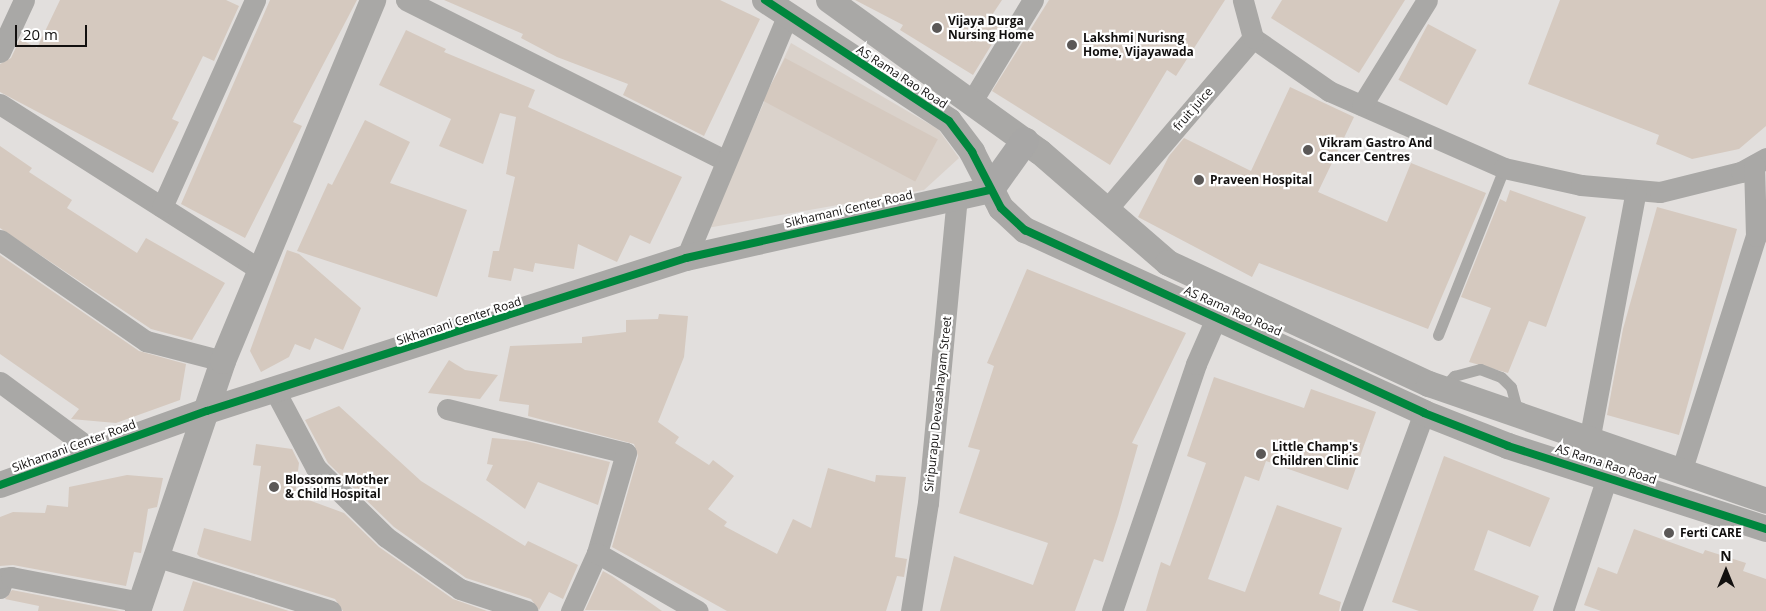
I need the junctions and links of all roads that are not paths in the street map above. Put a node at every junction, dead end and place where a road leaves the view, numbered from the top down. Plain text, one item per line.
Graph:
1 (24, 0) edge
2 (255, 0) edge
3 (373, 0) edge
4 (406, 0) edge
5 (765, 0) edge
6 (829, 0) edge
7 (1033, 0) edge
8 (1243, 0) edge
9 (1427, 0) edge
10 (787, 17) junction
11 (1253, 38) junction
12 (0, 52) edge
13 (972, 101) junction
14 (0, 104) edge
15 (1362, 105) junction
16 (1025, 141) junction
17 (724, 160) junction
18 (1760, 161) edge
19 (1504, 168) junction
20 (990, 190) junction
21 (1636, 190) junction
22 (957, 196) junction
23 (162, 207) junction
24 (1107, 209) junction
25 (0, 240) edge
26 (686, 258) junction
27 (261, 270) junction
28 (1217, 316) junction
29 (1438, 335) dead end
30 (223, 361) junction
31 (0, 382) edge
32 (274, 389) junction
33 (447, 409) dead end
34 (207, 411) junction
35 (1424, 413) junction
36 (1589, 441) junction
37 (92, 450) junction
38 (1681, 472) junction
39 (1607, 477) junction
40 (0, 485) edge
41 (1766, 501) edge
42 (1766, 529) edge
43 (597, 553) junction
44 (158, 557) junction
45 (0, 588) edge
46 (140, 607) edge
47 (331, 611) edge
48 (527, 611) edge
49 (571, 611) edge
50 (698, 611) edge
51 (911, 611) edge
52 (1112, 611) edge
53 (1351, 611) edge
54 (1563, 611) edge

1 - 12 street
2 - 23 street
3 - 27 street
4 - 17 street
5 - 10 street, AS Rama Rao Road
6 - 13 street, AS Rama Rao Road
7 - 13 street
8 - 11 street
9 - 15 street
10 - 17 street
10 - 20 street, AS Rama Rao Road
11 - 15 street
11 - 24 street, fruit juice
13 - 16 street, AS Rama Rao Road
14 - 23 street
15 - 19 street
16 - 20 main road
16 - 24 street, AS Rama Rao Road
17 - 26 street
18 - 21 street
18 - 38 street
19 - 21 street
19 - 29 lane
20 - 22 street, Sikhamani Center Road
20 - 28 street, AS Rama Rao Road
21 - 36 street
22 - 26 street, Sikhamani Center Road
22 - 51 street, Siripurapu Devasahayam Street
23 - 27 street
24 - 36 street, AS Rama Rao Road
25 - 30 street
26 - 32 street, Sikhamani Center Road
27 - 30 street
28 - 35 street, AS Rama Rao Road
28 - 52 street
30 - 34 street
31 - 37 street
32 - 34 street, Sikhamani Center Road
32 - 48 street
33 - 43 street
34 - 37 street, Sikhamani Center Road
34 - 44 street
35 - 39 street, AS Rama Rao Road
35 - 53 street
36 - 38 street, AS Rama Rao Road
37 - 40 street, Sikhamani Center Road
38 - 41 street, AS Rama Rao Road
39 - 42 street, AS Rama Rao Road
39 - 54 street
43 - 49 street
43 - 50 street
44 - 46 street
44 - 47 street
45 - 46 street

